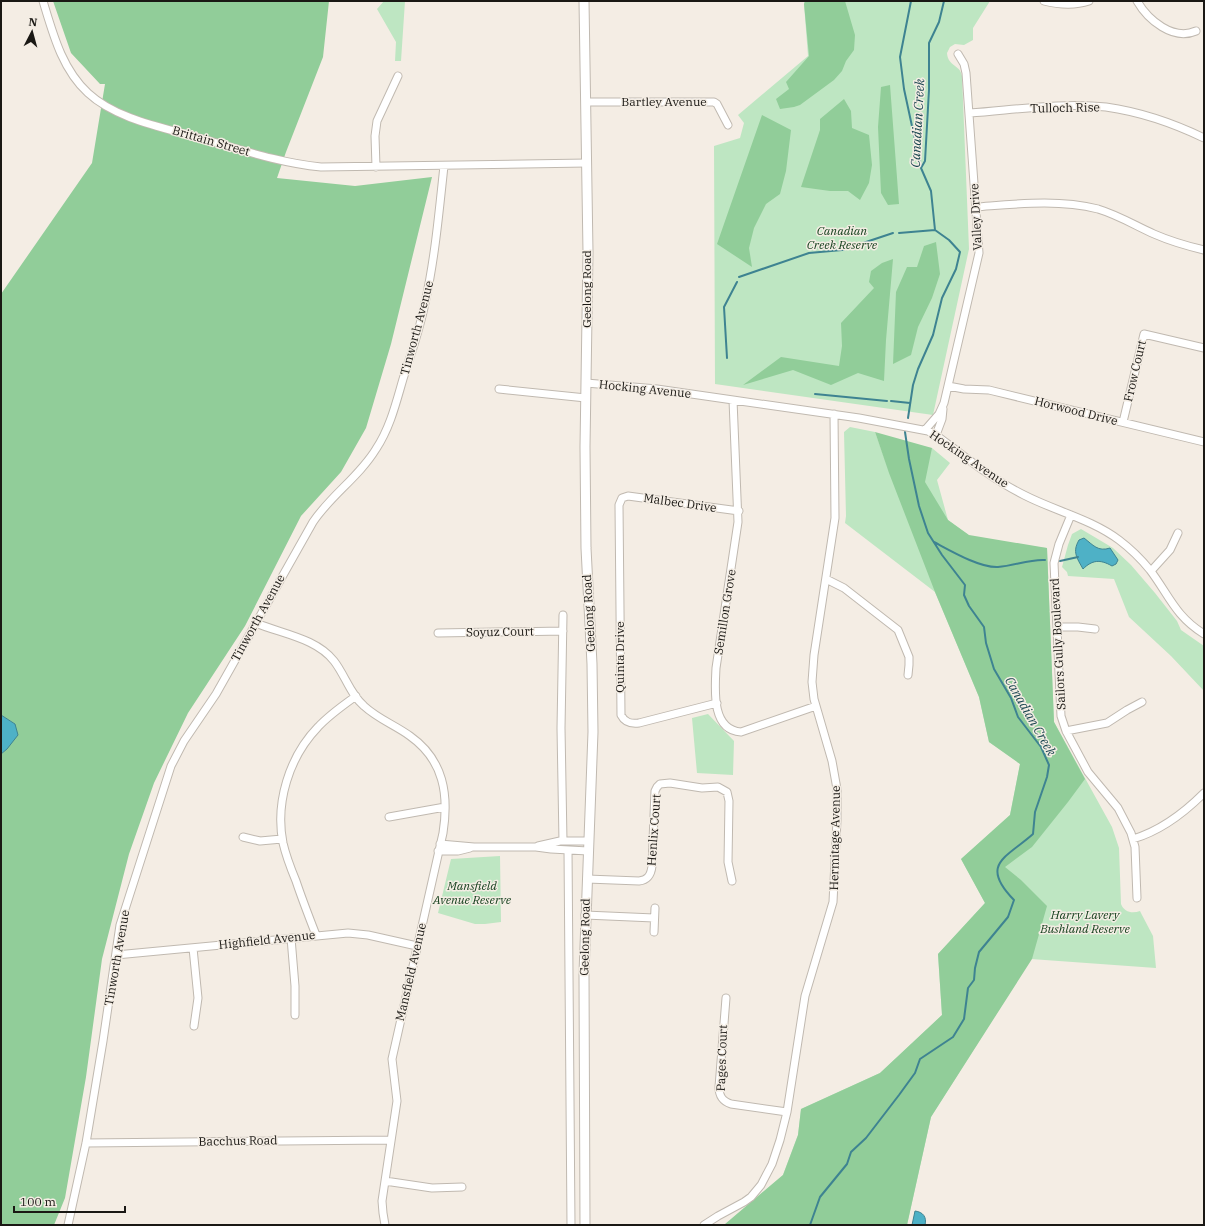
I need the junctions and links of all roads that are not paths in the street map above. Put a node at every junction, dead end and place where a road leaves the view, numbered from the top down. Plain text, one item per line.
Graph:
1 (43, 1) edge
2 (584, 1) edge
3 (1044, 1) edge
4 (1089, 1) edge
5 (1137, 1) edge
6 (1196, 31) dead end
7 (958, 54) dead end
8 (398, 76) dead end
9 (586, 102) junction
10 (970, 113) junction
11 (728, 125) dead end
12 (1204, 138) edge
13 (587, 163) junction
14 (444, 166) junction
15 (376, 167) junction
16 (976, 208) junction
17 (1204, 250) edge
18 (1204, 348) edge
19 (586, 383) junction
20 (948, 386) junction
21 (499, 389) dead end
22 (586, 398) junction
23 (733, 400) junction
24 (944, 403) junction
25 (834, 414) junction
26 (1123, 422) junction
27 (925, 430) junction
28 (936, 435) junction
29 (1204, 442) edge
30 (622, 498) joint
31 (738, 511) junction
32 (1071, 515) junction
33 (1178, 533) dead end
34 (1151, 571) junction
35 (826, 579) junction
36 (563, 615) dead end
37 (256, 623) junction
38 (1057, 627) junction
39 (1095, 629) dead end
40 (563, 631) junction
41 (438, 632) dead end
42 (1204, 634) edge
43 (908, 675) dead end
44 (356, 696) junction
45 (717, 702) junction
46 (1142, 702) dead end
47 (816, 706) junction
48 (1066, 731) junction
49 (1204, 794) edge
50 (445, 807) junction
51 (390, 817) dead end
52 (243, 837) dead end
53 (282, 839) junction
54 (1133, 839) junction
55 (564, 841) junction
56 (589, 841) junction
57 (439, 847) junction
58 (536, 847) junction
59 (567, 850) junction
60 (588, 851) junction
61 (587, 879) junction
62 (732, 881) dead end
63 (1137, 898) dead end
64 (655, 908) dead end
65 (586, 915) junction
66 (654, 918) junction
67 (654, 932) dead end
68 (316, 936) junction
69 (291, 938) junction
70 (417, 946) junction
71 (193, 948) junction
72 (116, 955) junction
73 (726, 998) dead end
74 (295, 1014) dead end
75 (194, 1026) dead end
76 (786, 1112) junction
77 (391, 1140) junction
78 (86, 1143) junction
79 (385, 1181) junction
80 (462, 1187) dead end
81 (68, 1225) edge
82 (385, 1225) edge
83 (571, 1225) edge
84 (585, 1225) edge
85 (704, 1225) edge

1 - 15 street, Brittain Street
2 - 9 main road, Geelong Road
3 - 4 street
5 - 6 street
7 - 10 street, Valley Drive
8 - 15 street
9 - 11 street, Bartley Avenue
9 - 13 main road, Geelong Road
10 - 12 street, Tulloch Rise
10 - 16 street, Valley Drive
13 - 14 street
13 - 19 main road, Geelong Road
14 - 15 street, Brittain Street
14 - 37 street, Tinworth Avenue
16 - 17 street
16 - 20 street, Valley Drive
18 - 26 street, Frow Court
19 - 22 main road, Geelong Road
19 - 23 street, Hocking Avenue
20 - 24 street, Valley Drive
20 - 26 street, Horwood Drive
21 - 22 street
22 - 56 main road, Geelong Road
23 - 25 street, Hocking Avenue
23 - 31 street, Semillon Grove
24 - 27 street, Valley Drive
24 - 28 street, Valley Drive
25 - 27 street, Hocking Avenue
25 - 35 street, Hermitage Avenue
26 - 29 street, Horwood Drive
27 - 28 street, Hocking Avenue
28 - 32 street, Hocking Avenue
30 - 31 street, Malbec Drive
30 - 45 street, Quinta Drive
31 - 45 street, Semillon Grove
32 - 34 street, Hocking Avenue
32 - 38 street, Sailors Gully Boulevard
33 - 34 street
34 - 42 street, Hocking Avenue
35 - 43 street
35 - 47 street, Hermitage Avenue
36 - 40 street
37 - 44 street, Mansfield Avenue
37 - 72 street, Tinworth Avenue
38 - 39 street
38 - 48 street, Sailors Gully Boulevard
40 - 41 street, Soyuz Court
40 - 55 street
44 - 50 street, Mansfield Avenue
44 - 53 street
45 - 47 street, Semillon Grove
46 - 48 street
47 - 76 street, Hermitage Avenue
48 - 54 street, Sailors Gully Boulevard
49 - 54 street
50 - 51 street
50 - 57 street, Mansfield Avenue
52 - 53 street
53 - 68 street
54 - 63 street, Sailors Gully Boulevard
55 - 56 street
55 - 58 street
55 - 59 street
56 - 60 main road, Geelong Road
57 - 58 street
57 - 70 street, Mansfield Avenue
58 - 59 street
59 - 60 street
59 - 83 street
60 - 61 main road, Geelong Road
61 - 62 street, Henlix Court
61 - 65 main road, Geelong Road
64 - 66 street
65 - 66 street
65 - 84 main road, Geelong Road
66 - 67 street
68 - 69 street, Highfield Avenue
68 - 70 street, Highfield Avenue
69 - 71 street, Highfield Avenue
69 - 74 street
70 - 77 street, Mansfield Avenue
71 - 72 street, Highfield Avenue
71 - 75 street
72 - 78 street, Tinworth Avenue
73 - 76 street, Pages Court
76 - 85 street, Hermitage Avenue
77 - 78 street, Bacchus Road
77 - 79 street, Mansfield Avenue
78 - 81 street, Tinworth Avenue
79 - 80 street
79 - 82 street, Mansfield Avenue

